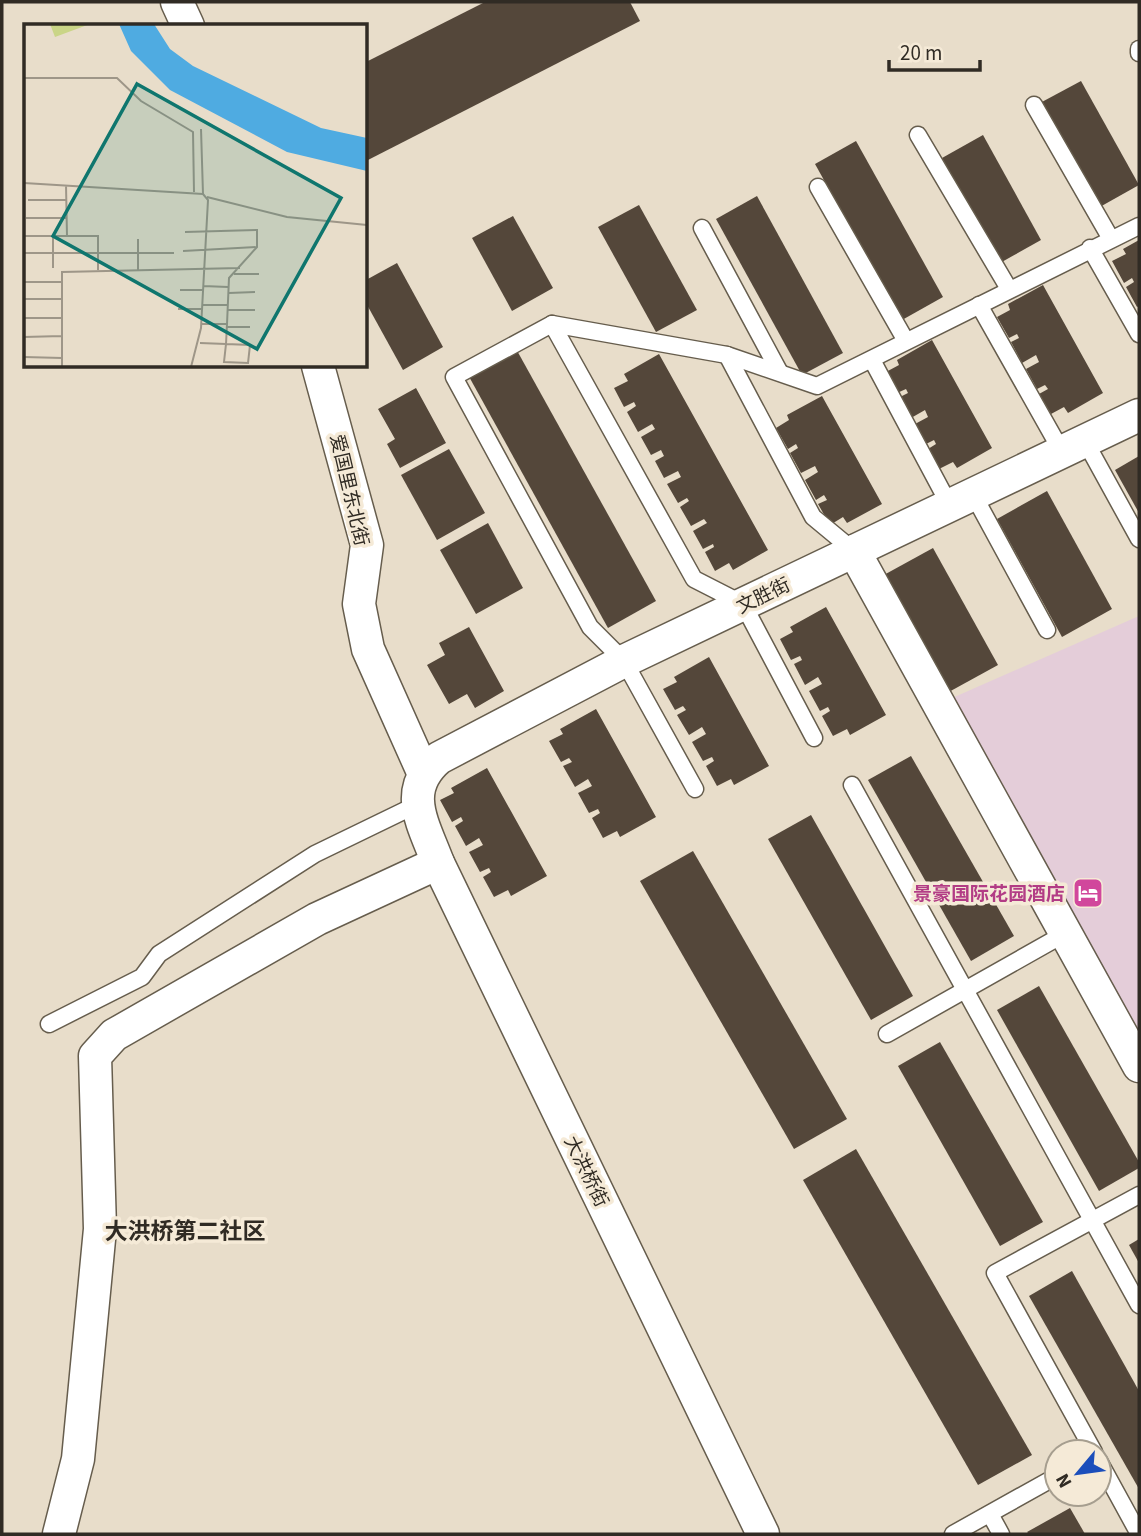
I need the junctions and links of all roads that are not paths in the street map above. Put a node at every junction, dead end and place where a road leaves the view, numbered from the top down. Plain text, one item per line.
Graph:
1 (177, 2) edge
2 (187, 24) edge
3 (1034, 105) dead end
4 (918, 135) dead end
5 (818, 187) dead end
6 (1139, 226) edge
7 (702, 228) dead end
8 (1111, 239) junction
9 (1090, 248) junction
10 (1009, 289) junction
11 (979, 305) junction
12 (552, 324) junction
13 (1139, 334) edge
14 (906, 341) junction
15 (727, 355) junction
16 (872, 360) junction
17 (319, 368) edge
18 (779, 371) junction
19 (1139, 415) edge
20 (1074, 446) junction
21 (962, 500) junction
22 (1139, 539) edge
23 (854, 551) junction
24 (743, 604) junction
25 (1047, 630) dead end
26 (624, 661) junction
27 (814, 738) dead end
28 (423, 772) junction
29 (852, 785) dead end
30 (695, 789) dead end
31 (416, 805) junction
32 (438, 863) junction
33 (1066, 933) junction
34 (965, 990) junction
35 (50, 1024) dead end
36 (887, 1034) dead end
37 (1139, 1066) edge
38 (1139, 1195) edge
39 (1093, 1221) junction
40 (1139, 1305) edge
41 (1086, 1438) edge
42 (1043, 1484) edge
43 (1113, 1486) edge
44 (990, 1514) junction
45 (1139, 1532) edge
46 (59, 1534) edge
47 (763, 1534) edge
48 (953, 1534) edge
49 (1001, 1534) edge

1 - 2 street
3 - 8 lane
4 - 10 lane
5 - 14 lane
6 - 8 lane
7 - 18 lane
8 - 9 lane
9 - 10 lane
9 - 13 lane
10 - 11 lane
11 - 14 lane
11 - 20 lane
12 - 15 lane
12 - 24 lane
12 - 26 lane
14 - 16 lane
15 - 18 lane
15 - 23 lane
16 - 18 lane
16 - 21 lane
17 - 28 street, 爱国里东北街
19 - 20 street, 文胜街
20 - 21 street, 文胜街
20 - 22 lane
21 - 23 street, 文胜街
21 - 25 lane
23 - 24 street, 文胜街
23 - 33 street
24 - 26 street, 文胜街
24 - 27 lane
26 - 28 street, 文胜街
26 - 30 lane
28 - 31 street
29 - 34 lane
31 - 32 street, 大洪桥街
31 - 35 lane
32 - 46 street
32 - 47 street, 大洪桥街
33 - 34 lane
33 - 37 street
34 - 36 lane
34 - 39 lane
38 - 39 lane
39 - 40 lane
39 - 41 lane
42 - 44 lane
43 - 45 lane
44 - 48 lane
44 - 49 lane

